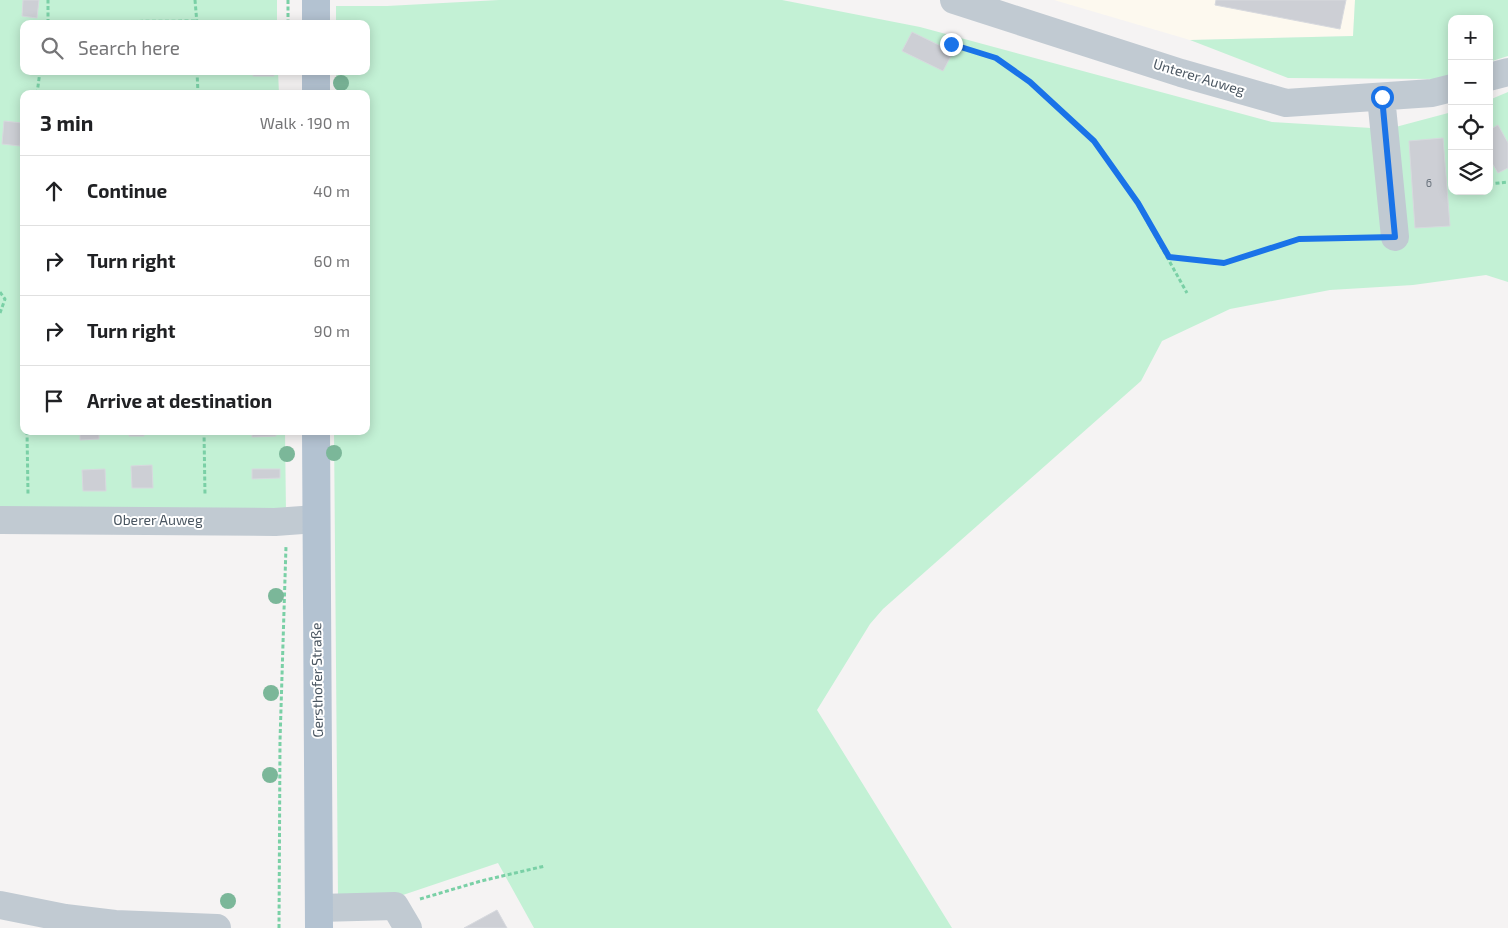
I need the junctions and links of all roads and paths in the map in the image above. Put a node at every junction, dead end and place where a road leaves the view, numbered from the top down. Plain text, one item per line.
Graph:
1 (48, 0) edge
2 (195, 0) edge
3 (288, 0) edge
4 (316, 0) edge
5 (954, 0) edge
6 (48, 20) edge
7 (196, 20) edge
8 (288, 20) edge
9 (316, 20) edge
10 (951, 44) dead end
11 (1508, 72) edge
12 (39, 75) edge
13 (197, 75) edge
14 (316, 75) edge
15 (1493, 76) edge
16 (1448, 89) edge
17 (37, 90) edge
18 (198, 90) edge
19 (316, 90) edge
20 (1382, 97) junction
21 (1508, 182) edge
22 (1493, 184) edge
23 (1395, 237) joint
24 (1169, 257) junction
25 (0, 292) edge
26 (1187, 293) dead end
27 (0, 313) edge
28 (27, 435) edge
29 (204, 435) edge
30 (315, 435) edge
31 (0, 520) edge
32 (28, 520) junction
33 (304, 520) junction
34 (205, 521) junction
35 (545, 866) dead end
36 (0, 905) edge
37 (402, 917) edge
38 (319, 918) edge
39 (217, 928) edge
40 (279, 928) edge

1 - 6 path
2 - 7 path
3 - 8 path
4 - 9 main road
5 - 20 street, Unterer Auweg
10 - 24 path
11 - 15 street
12 - 17 path
13 - 18 path
14 - 19 main road
16 - 20 street, Unterer Auweg
20 - 23 street
21 - 22 path
23 - 24 path
24 - 26 path
25 - 27 path
28 - 32 path
29 - 34 path
30 - 33 main road, Gersthofer Straße
31 - 32 street, Oberer Auweg
32 - 34 street, Oberer Auweg
33 - 34 street, Oberer Auweg
33 - 38 main road, Gersthofer Straße
33 - 40 path
35 - 37 path
36 - 39 street
37 - 38 street

